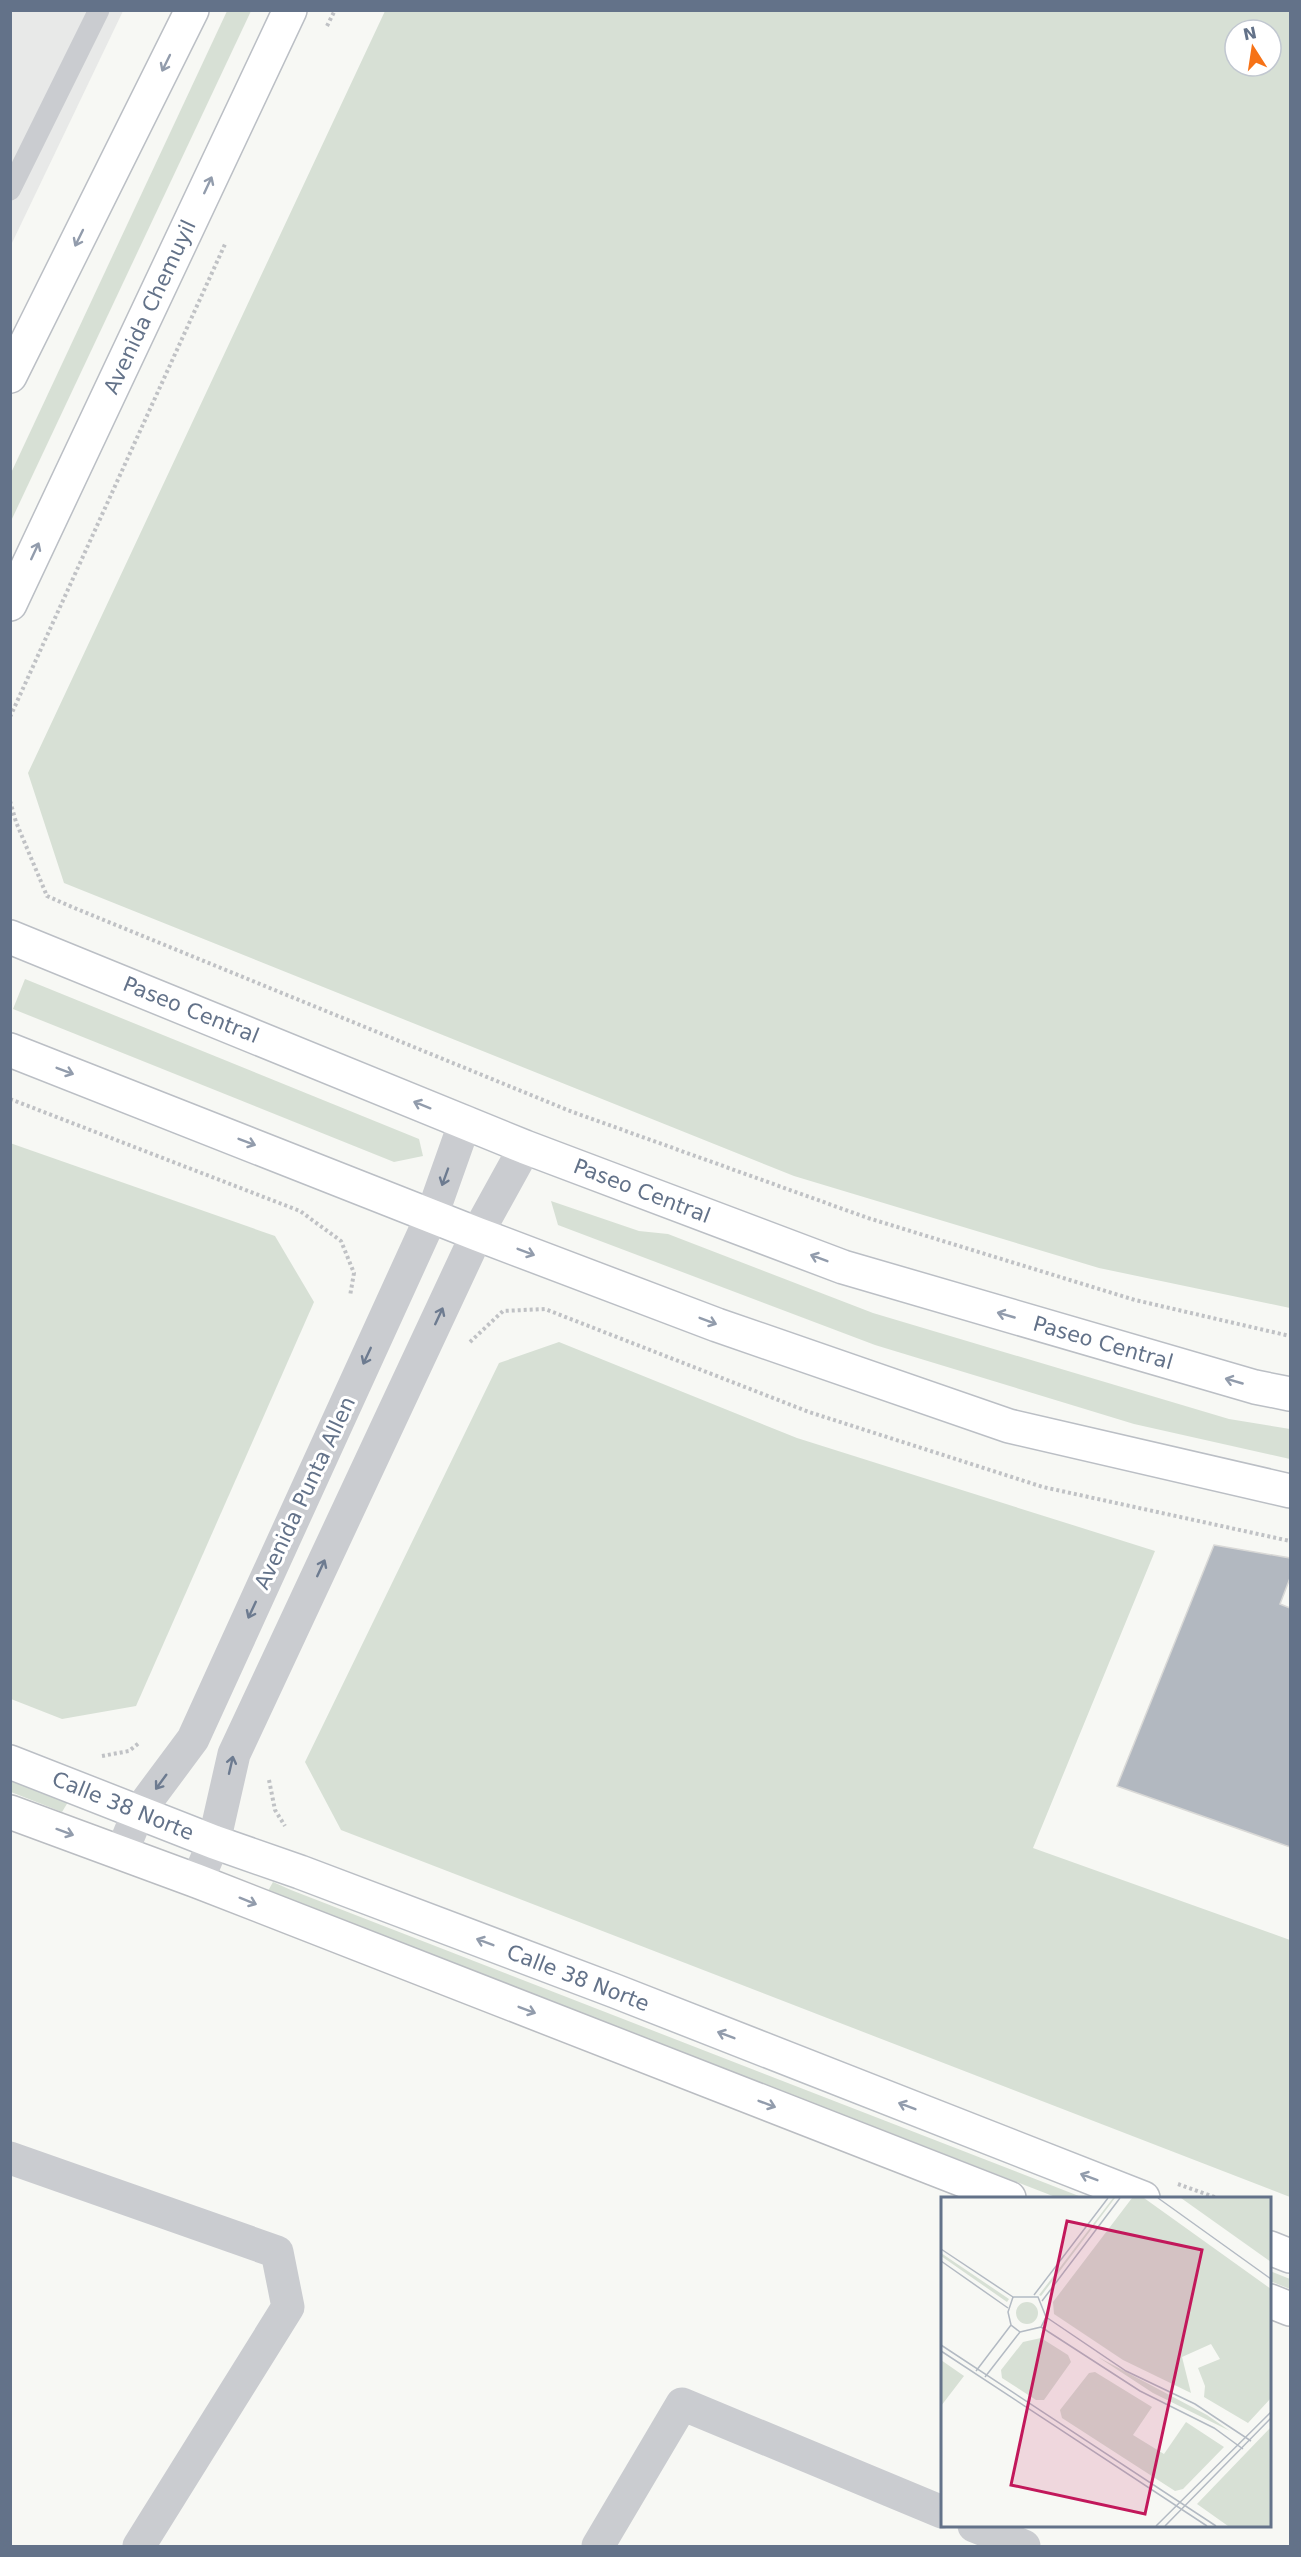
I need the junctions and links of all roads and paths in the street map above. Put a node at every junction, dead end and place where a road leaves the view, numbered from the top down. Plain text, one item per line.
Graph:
1 (99, 10) edge
2 (192, 10) edge
3 (291, 10) edge
4 (335, 10) edge
5 (325, 32) dead end
6 (10, 190) edge
7 (230, 235) dead end
8 (10, 376) edge
9 (10, 604) edge
10 (10, 717) edge
11 (10, 801) edge
12 (10, 937) edge
13 (10, 1050) edge
14 (10, 1099) edge
15 (465, 1122) junction
16 (525, 1147) junction
17 (432, 1215) junction
18 (477, 1234) junction
19 (341, 1242) dead end
20 (503, 1311) dead end
21 (1290, 1336) edge
22 (1290, 1394) edge
23 (1290, 1491) edge
24 (1290, 1541) edge
25 (10, 1762) edge
26 (10, 1812) edge
27 (138, 1813) junction
28 (214, 1842) junction
29 (122, 1852) junction
30 (197, 1881) junction
31 (10, 2158) edge
32 (1004, 2197) edge
33 (1138, 2197) edge
34 (1271, 2249) edge
35 (1290, 2256) edge
36 (1271, 2302) edge
37 (1290, 2309) edge
38 (941, 2512) edge
39 (976, 2527) edge
40 (139, 2547) edge
41 (598, 2547) edge
42 (1024, 2547) edge

1 - 6 lane
2 -> 8 main road
9 -> 3 main road, Avenida Chemuyil
4 - 5 path
7 - 10 path
11 - 21 path
15 -> 12 main road, Paseo Central
13 -> 17 main road
14 - 19 path
15 - 16 main road, Paseo Central
15 -> 17 street, Avenida Punta Allen
16 - 18 street
22 -> 16 main road, Paseo Central
17 - 18 main road
17 -> 27 street, Avenida Punta Allen
18 -> 23 main road
28 -> 18 street
20 - 24 path
25 - 27 main road, Calle 38 Norte
26 -> 29 main road, Calle 38 Norte
27 - 28 main road, Calle 38 Norte
27 - 29 street, Avenida Punta Allen
28 - 30 street
33 -> 28 main road, Calle 38 Norte
29 - 30 main road, Calle 38 Norte
30 -> 32 main road, Calle 38 Norte
31 - 40 street
34 - 35 main road
36 - 37 main road
38 - 41 street
39 - 42 street

